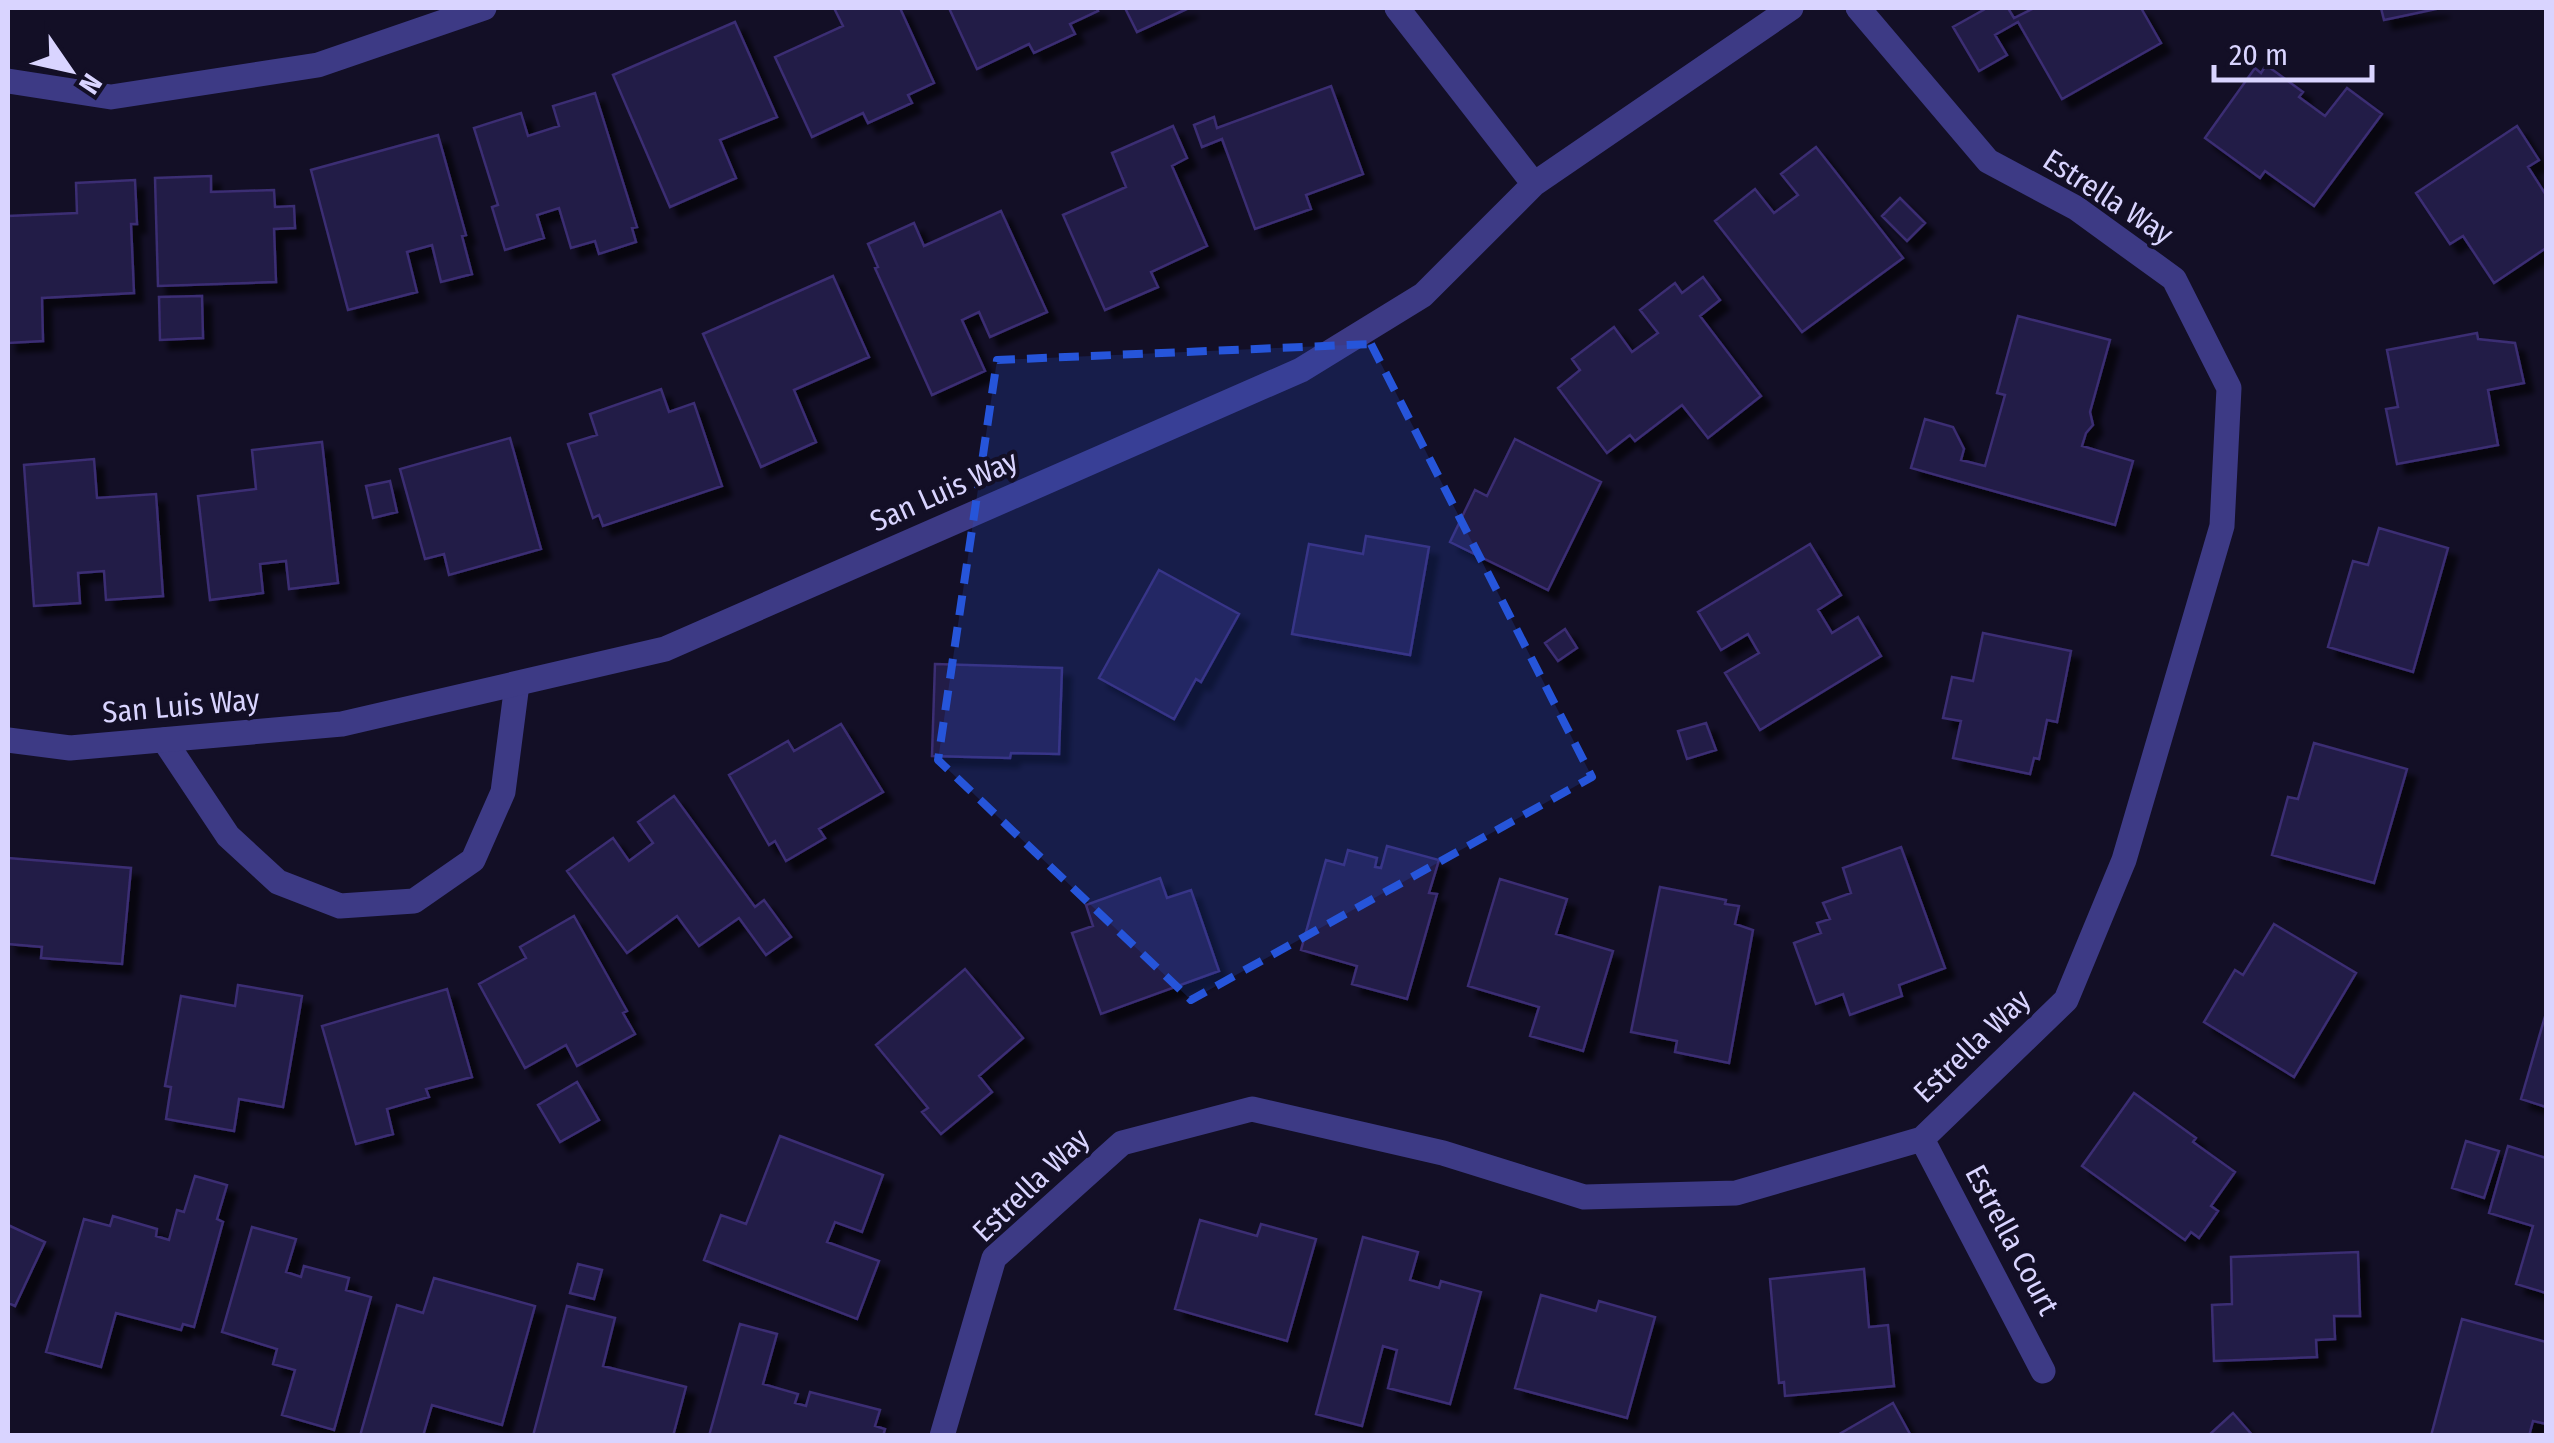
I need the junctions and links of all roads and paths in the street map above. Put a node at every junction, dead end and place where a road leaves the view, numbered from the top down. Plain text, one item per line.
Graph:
1 (484, 8) edge
2 (1397, 8) edge
3 (1790, 8) edge
4 (1858, 8) edge
5 (8, 81) edge
6 (1534, 184) junction
7 (517, 684) junction
8 (8, 740) edge
9 (164, 740) junction
10 (1922, 1139) junction
11 (2044, 1371) dead end
12 (942, 1436) edge

1 - 5 street
2 - 6 street
3 - 6 street, San Luis Way
4 - 10 street, Estrella Way
6 - 7 street, San Luis Way
7 - 9 street, San Luis Way
7 - 9 street
8 - 9 street, San Luis Way
10 - 11 street, Estrella Court
10 - 12 street, Estrella Way

